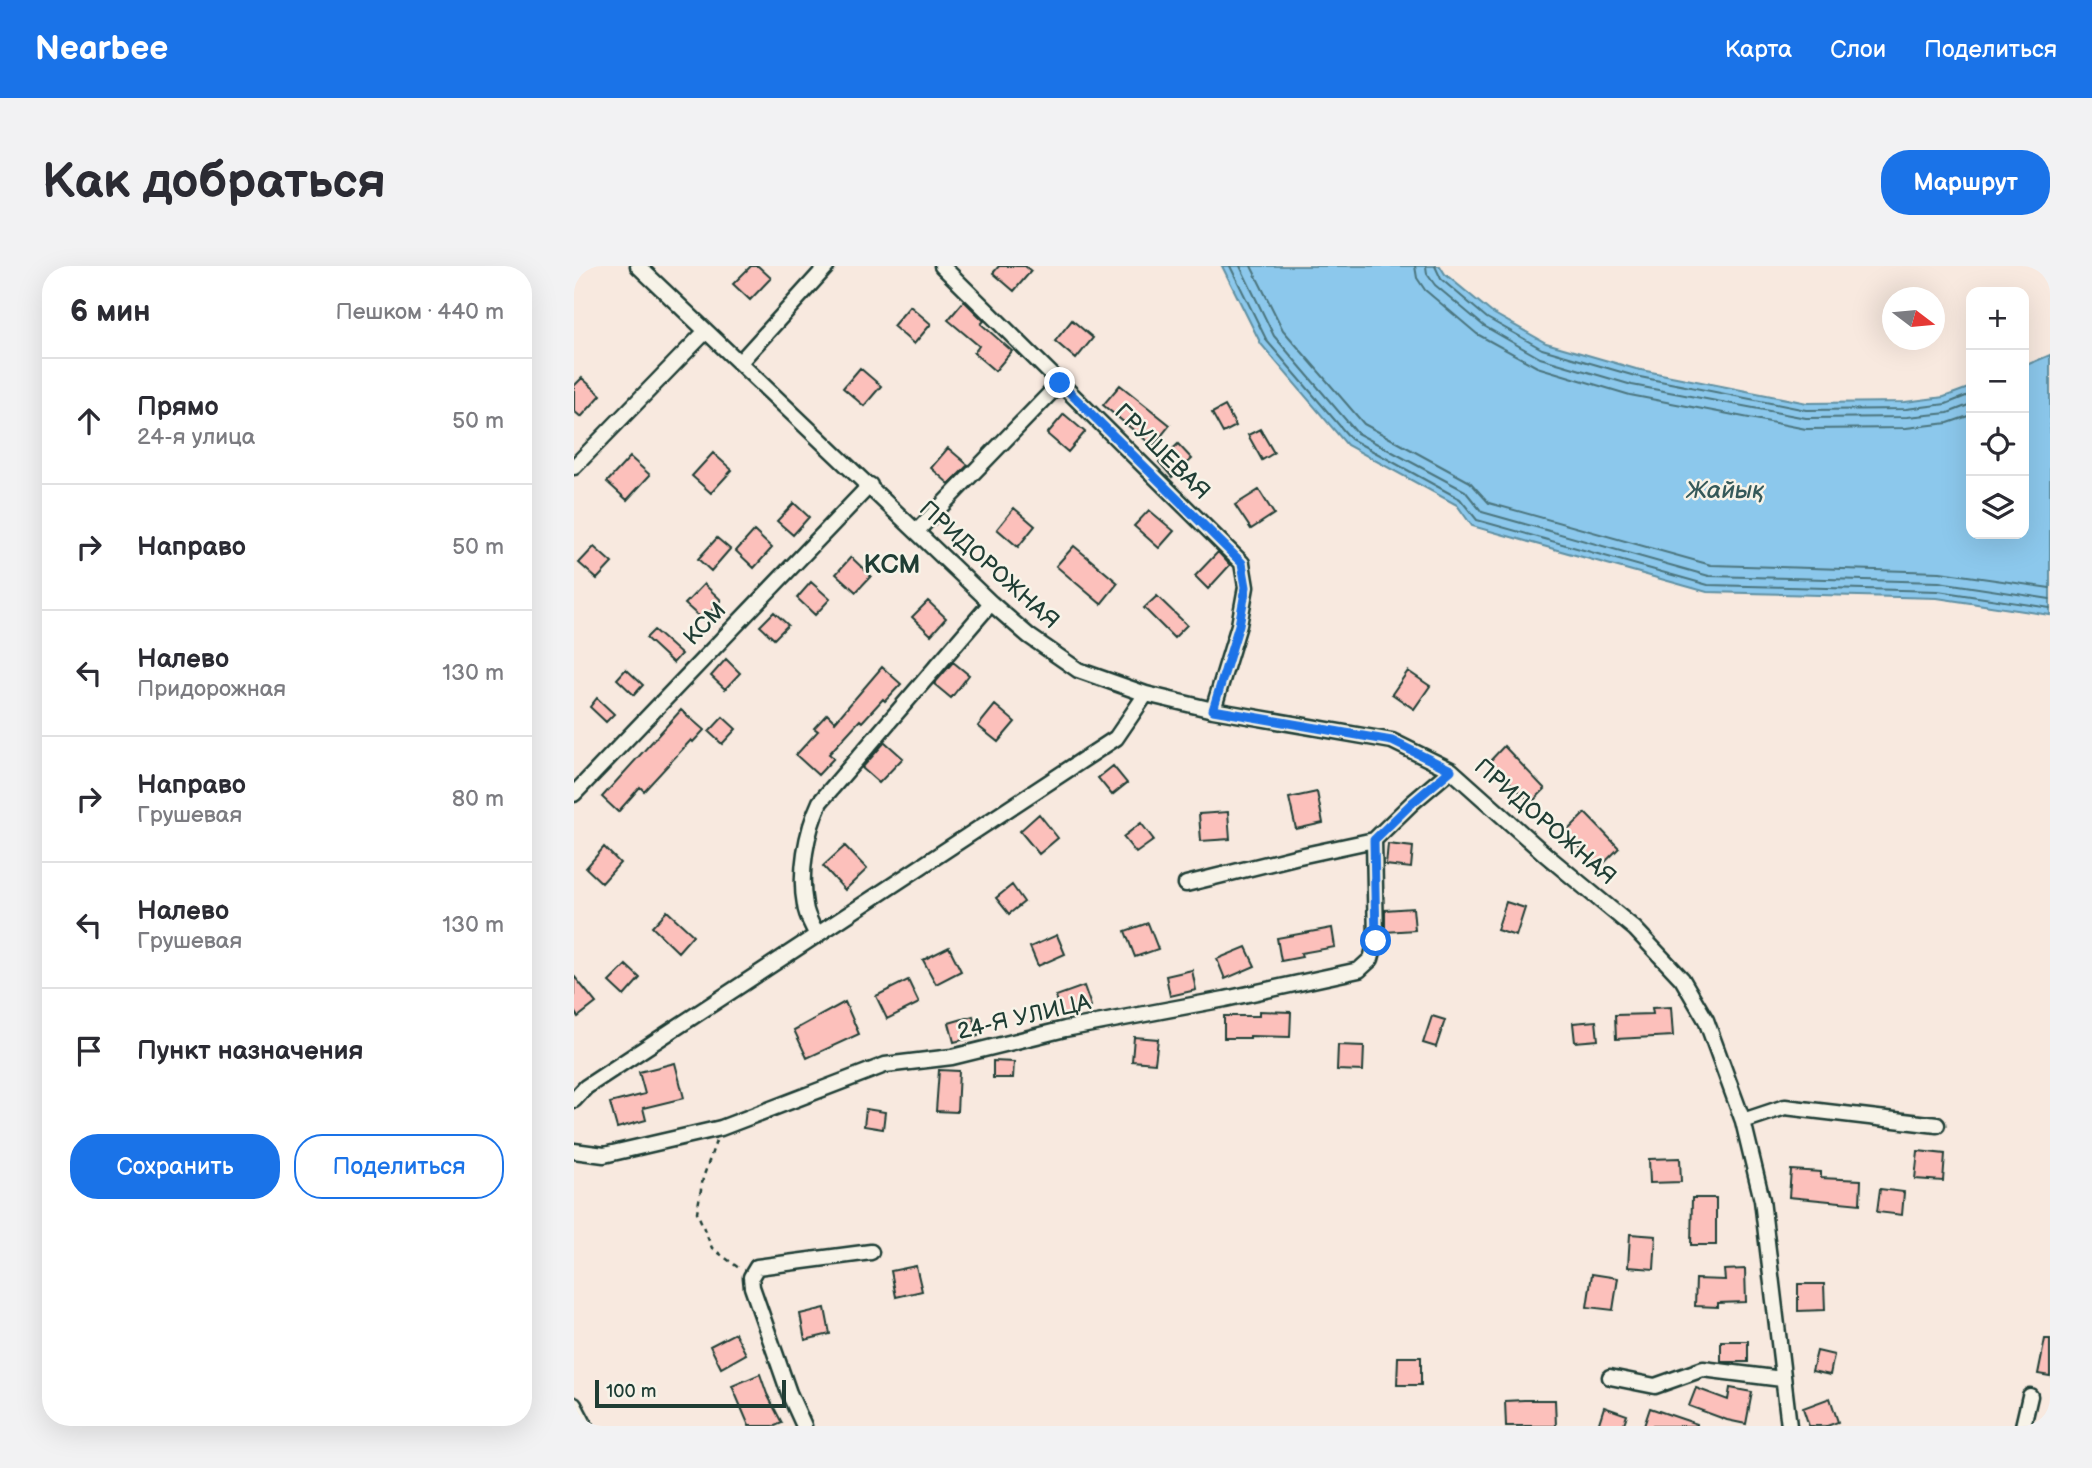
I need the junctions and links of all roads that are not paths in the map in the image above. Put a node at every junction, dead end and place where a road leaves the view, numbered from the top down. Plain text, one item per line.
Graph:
1 (638, 266) edge
2 (827, 266) edge
3 (942, 266) edge
4 (706, 331) junction
5 (740, 362) junction
6 (1060, 383) junction
7 (574, 467) edge
8 (870, 485) junction
9 (917, 531) junction
10 (992, 603) junction
11 (1146, 694) junction
12 (1213, 710) junction
13 (1451, 770) junction
14 (574, 794) edge
15 (1374, 840) junction
16 (1186, 884) dead end
17 (817, 936) junction
18 (574, 1100) edge
19 (1743, 1121) junction
20 (1937, 1125) dead end
21 (574, 1151) edge
22 (871, 1252) dead end
23 (1610, 1377) dead end
24 (1782, 1379) junction
25 (2030, 1396) dead end
26 (804, 1426) edge
27 (1789, 1426) edge
28 (2023, 1426) edge

1 - 4 street, ПРИДОРОЖНАЯ
2 - 5 street
3 - 6 street, ГРУШЕВАЯ
4 - 5 street, ПРИДОРОЖНАЯ
4 - 7 street
5 - 8 street, ПРИДОРОЖНАЯ
6 - 9 street
6 - 12 street, ГРУШЕВАЯ
8 - 9 street, ПРИДОРОЖНАЯ
8 - 14 street, КСМ
9 - 10 street, ПРИДОРОЖНАЯ
10 - 11 street, ПРИДОРОЖНАЯ
10 - 17 street
11 - 12 street, ПРИДОРОЖНАЯ
11 - 17 street
12 - 13 street, ПРИДОРОЖНАЯ
13 - 15 street
13 - 19 street, ПРИДОРОЖНАЯ
15 - 16 street
15 - 21 street, 24-Я УЛИЦА
17 - 18 street
19 - 20 street
19 - 24 street, ПРИДОРОЖНАЯ
22 - 26 street
23 - 24 street
24 - 27 street, ПРИДОРОЖНАЯ
25 - 28 street

